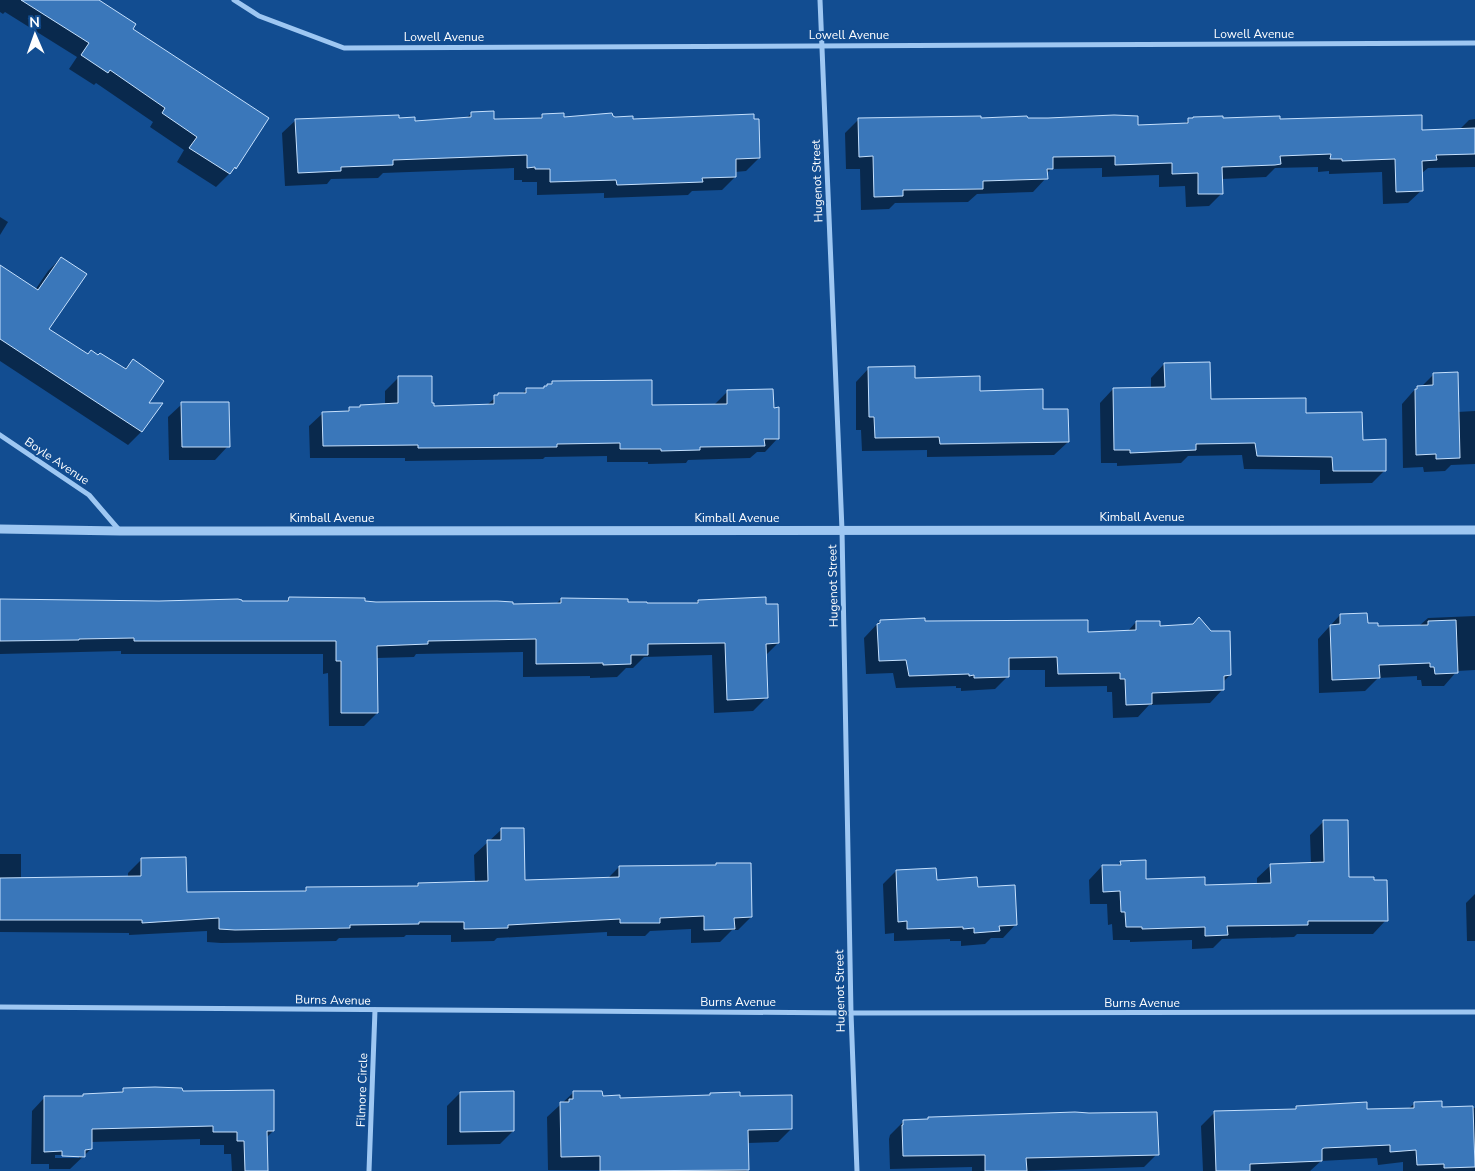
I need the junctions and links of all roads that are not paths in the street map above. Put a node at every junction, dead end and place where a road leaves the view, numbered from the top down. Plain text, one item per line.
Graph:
1 (234, 0) edge
2 (820, 0) edge
3 (1475, 43) edge
4 (821, 45) junction
5 (0, 435) edge
6 (0, 529) edge
7 (842, 530) junction
8 (1475, 530) edge
9 (120, 531) junction
10 (0, 1007) edge
11 (375, 1010) junction
12 (1475, 1012) edge
13 (850, 1013) junction
14 (369, 1171) edge
15 (857, 1171) edge

1 - 4 street, Lowell Avenue
2 - 4 street, Hugenot Street
3 - 4 street, Lowell Avenue
4 - 7 street, Hugenot Street
5 - 9 street, Boyle Avenue
6 - 9 street, Kimball Avenue
7 - 8 street, Kimball Avenue
7 - 9 street, Kimball Avenue
7 - 13 street, Hugenot Street
10 - 11 street, Burns Avenue
11 - 13 street, Burns Avenue
11 - 14 street, Filmore Circle
12 - 13 street, Burns Avenue
13 - 15 street, Hugenot Street

